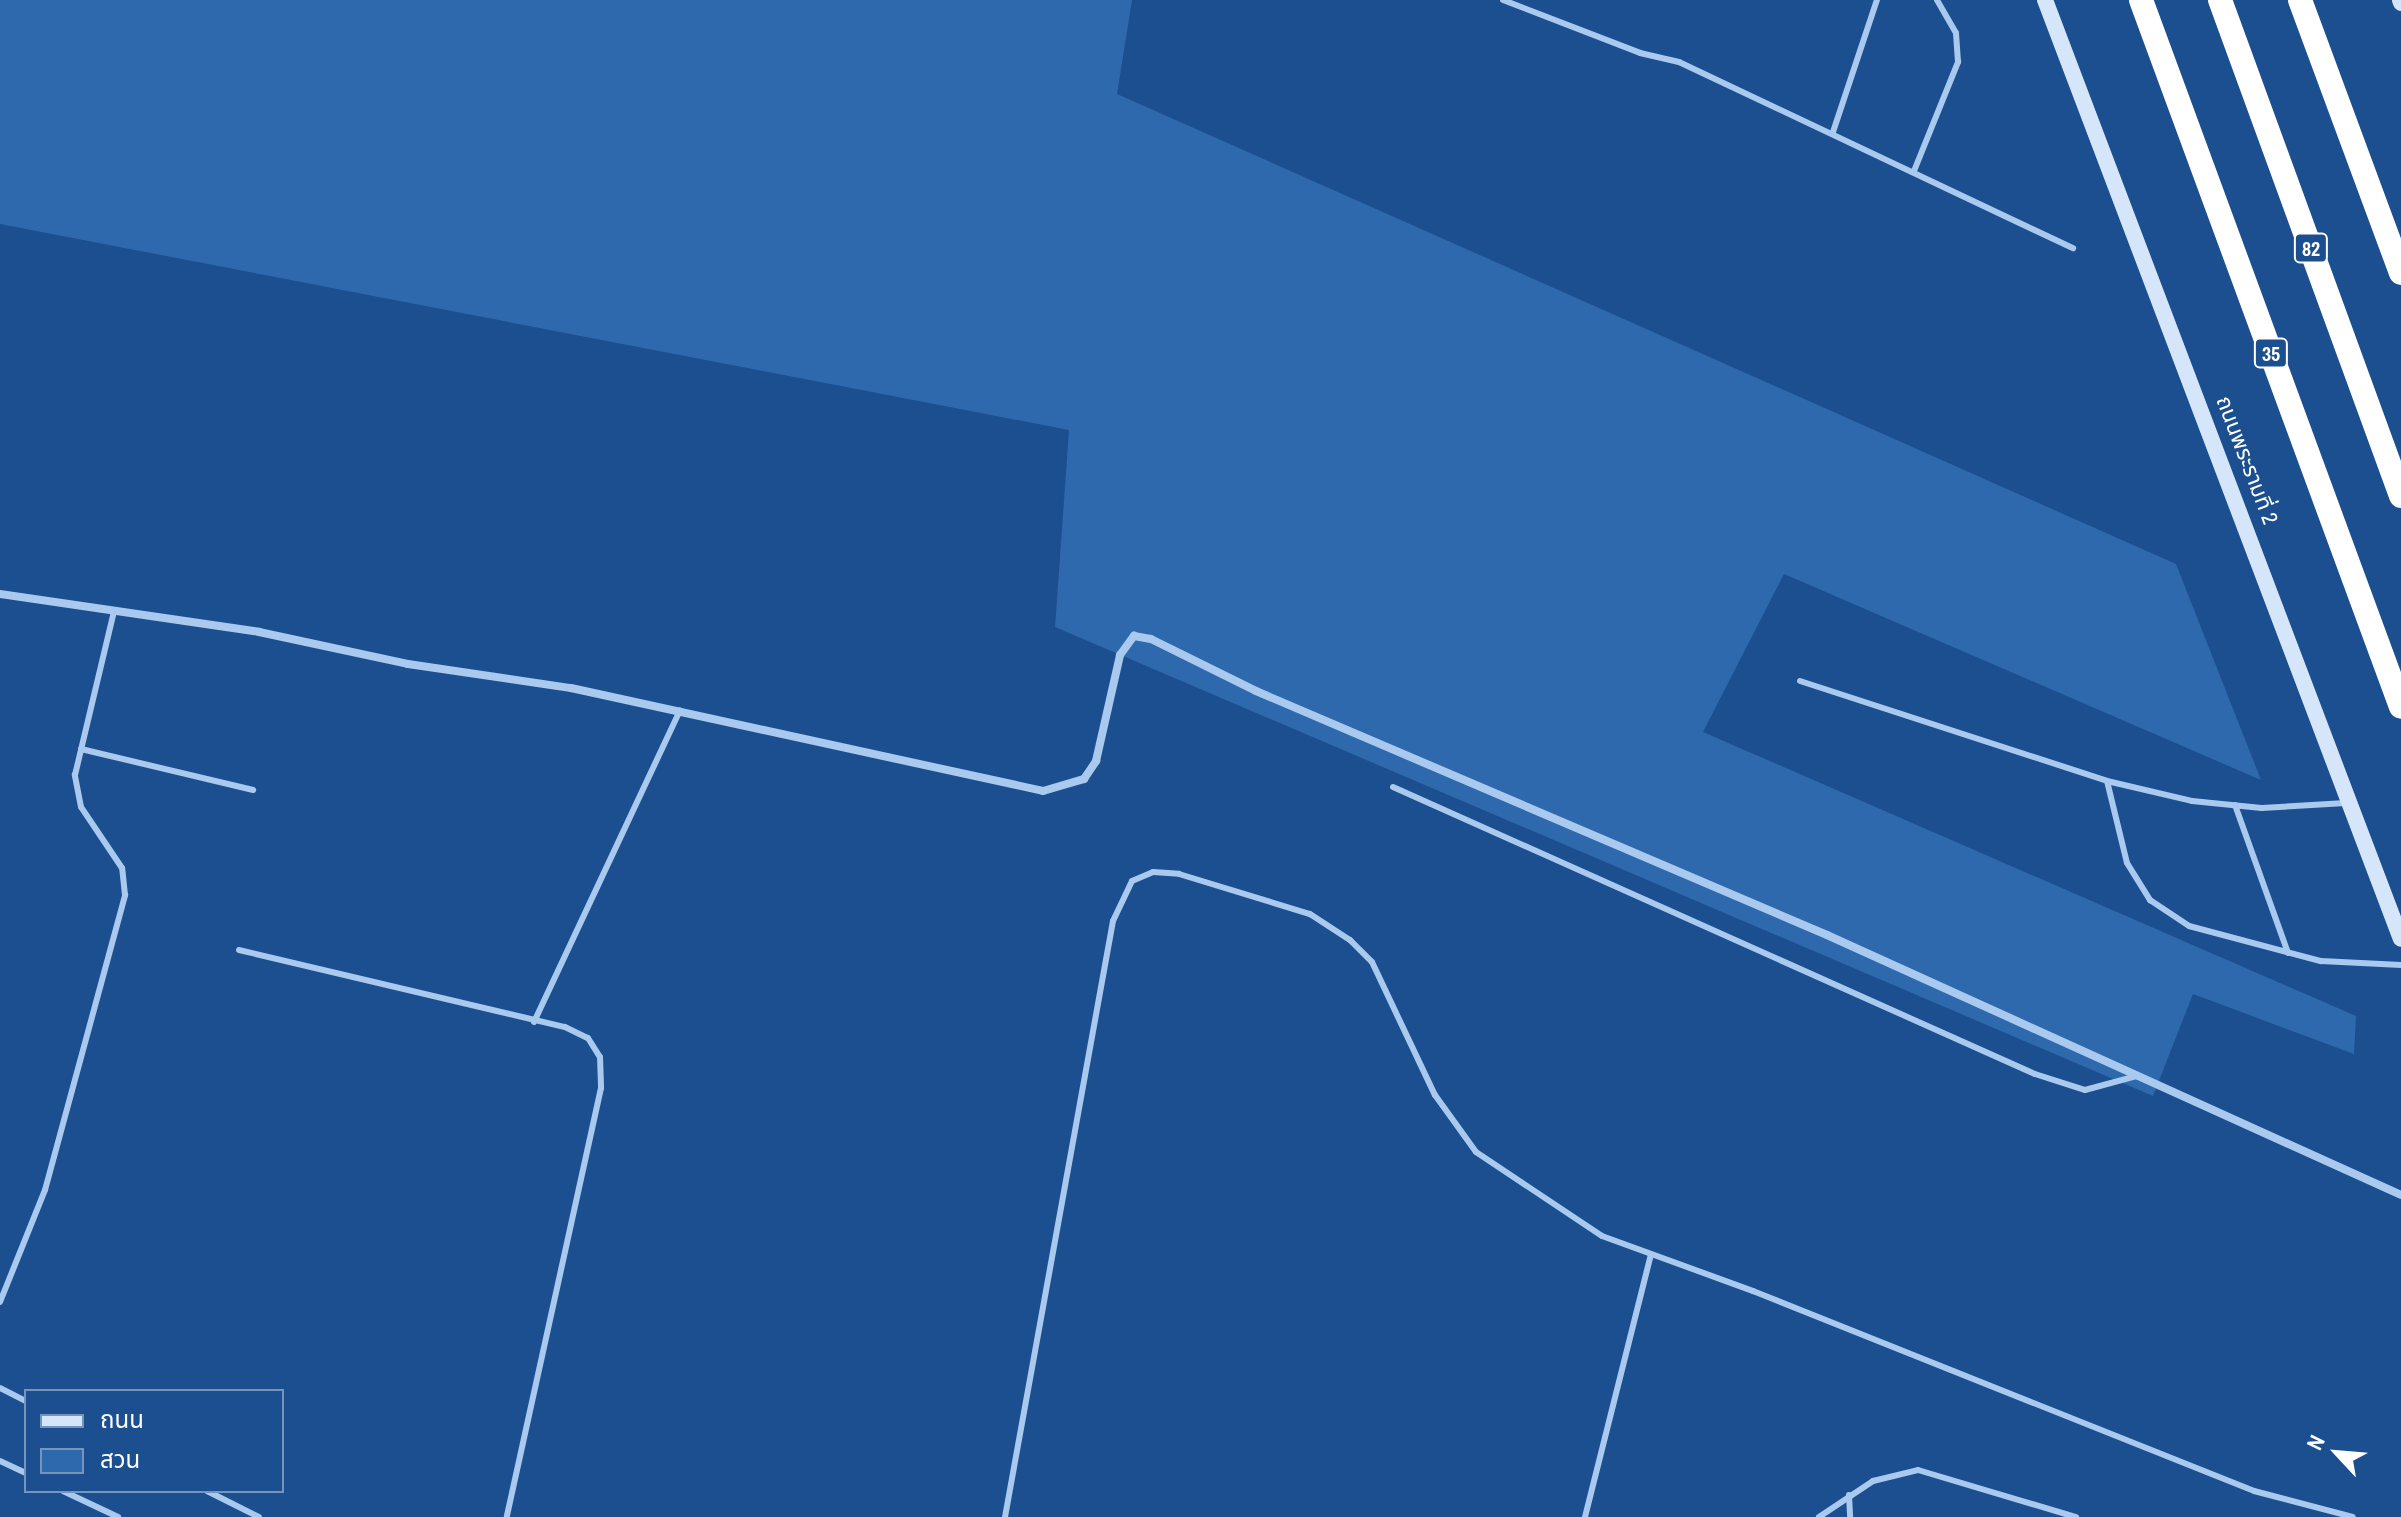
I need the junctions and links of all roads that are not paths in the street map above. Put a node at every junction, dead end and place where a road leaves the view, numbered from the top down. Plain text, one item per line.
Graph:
1 (1503, 0) edge
2 (1877, 0) edge
3 (1937, 0) edge
4 (2045, 0) edge
5 (2141, 0) edge
6 (2220, 0) edge
7 (2300, 0) edge
8 (2310, 0) edge
9 (1833, 132) junction
10 (1914, 171) junction
11 (2073, 248) dead end
12 (2401, 250) edge
13 (2401, 273) edge
14 (2401, 496) edge
15 (0, 594) edge
16 (114, 611) junction
17 (1800, 681) dead end
18 (2401, 707) edge
19 (680, 711) junction
20 (81, 749) junction
21 (2107, 781) junction
22 (1393, 787) dead end
23 (253, 790) dead end
24 (2349, 802) junction
25 (2235, 805) junction
26 (2401, 939) edge
27 (239, 950) dead end
28 (2288, 953) junction
29 (2401, 965) edge
30 (534, 1022) junction
31 (2137, 1076) junction
32 (2401, 1195) edge
33 (1651, 1254) junction
34 (0, 1302) edge
35 (0, 1388) edge
36 (24, 1400) edge
37 (0, 1461) edge
38 (24, 1472) edge
39 (67, 1493) edge
40 (211, 1493) edge
41 (1849, 1495) junction
42 (118, 1517) edge
43 (259, 1517) edge
44 (507, 1517) edge
45 (1005, 1517) edge
46 (1585, 1517) edge
47 (1819, 1517) edge
48 (1850, 1517) edge
49 (2076, 1517) edge
50 (2353, 1517) edge

1 - 9 lane
2 - 9 lane
3 - 10 lane
4 - 24 main road, ถนนพระรามที่ 2
5 - 18 highway, 35
6 - 14 highway, 82
7 - 13 highway
8 - 12 highway
9 - 10 lane
10 - 11 lane
15 - 16 street
16 - 19 street
16 - 20 lane
17 - 21 lane
19 - 30 lane
19 - 31 street
20 - 23 lane
20 - 34 lane
21 - 25 lane
21 - 28 lane
22 - 31 lane
24 - 25 lane
24 - 26 main road, ถนนพระรามที่ 2
25 - 28 lane
27 - 30 lane
28 - 29 lane
30 - 44 lane
31 - 32 street
33 - 45 lane
33 - 46 lane
33 - 50 lane
35 - 36 lane
37 - 38 lane
39 - 42 lane
40 - 43 lane
41 - 47 lane
41 - 48 lane
41 - 49 lane

